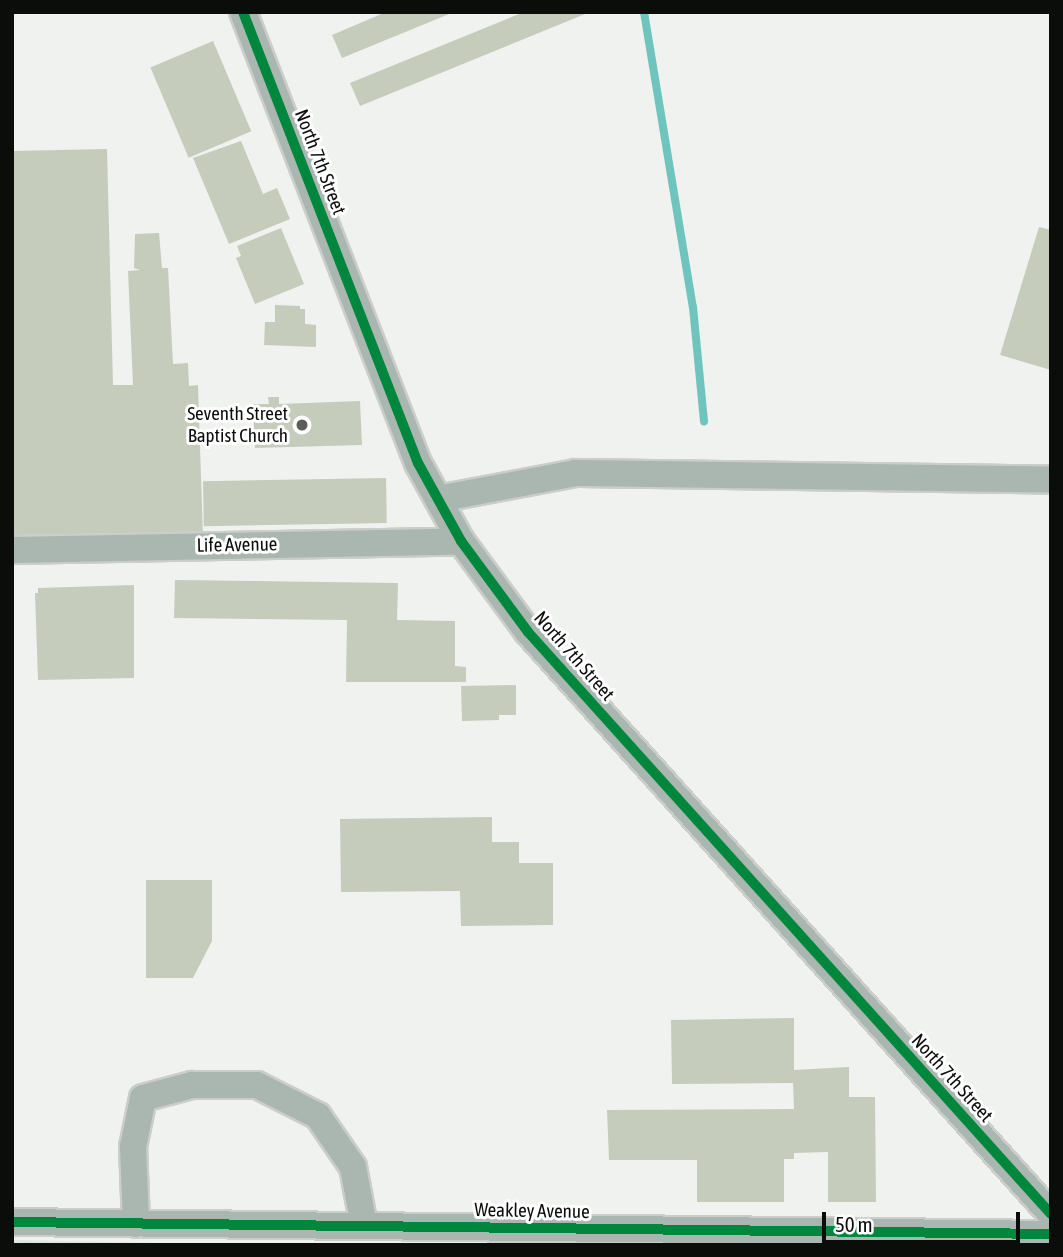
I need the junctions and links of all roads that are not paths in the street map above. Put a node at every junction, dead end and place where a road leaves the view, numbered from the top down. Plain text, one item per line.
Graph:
1 (243, 12) edge
2 (1051, 480) edge
3 (438, 499) junction
4 (461, 541) junction
5 (12, 550) edge
6 (1051, 1214) edge
7 (12, 1222) edge
8 (136, 1224) junction
9 (364, 1226) junction
10 (1051, 1234) edge

1 - 3 street, North 7th Street
2 - 3 street
3 - 4 street, North 7th Street
4 - 5 street, Life Avenue
4 - 6 street, North 7th Street
7 - 8 street, Weakley Avenue
8 - 9 street, Weakley Avenue
8 - 9 street
9 - 10 street, Weakley Avenue

